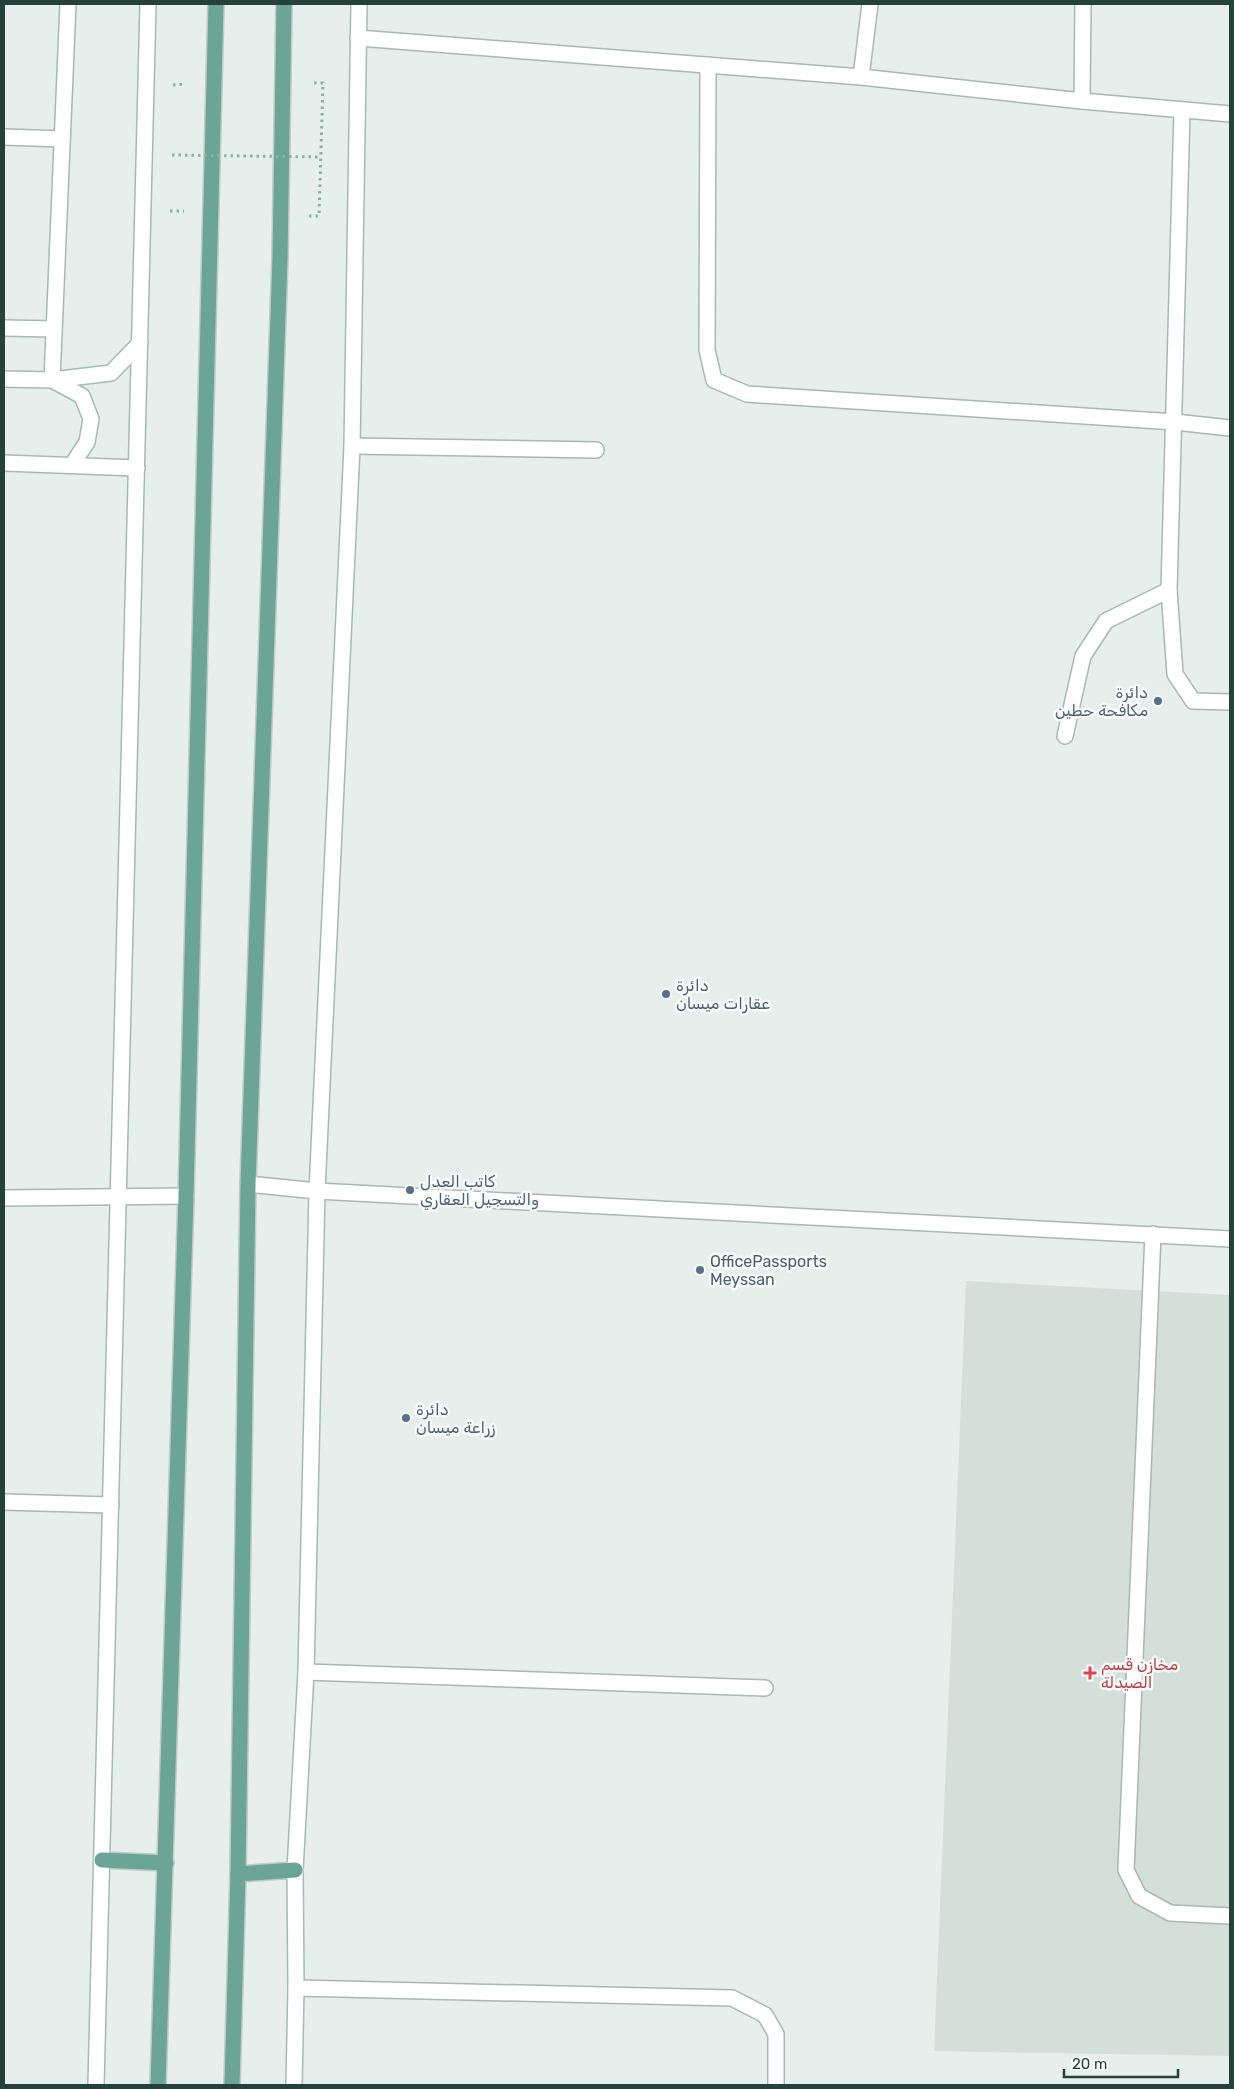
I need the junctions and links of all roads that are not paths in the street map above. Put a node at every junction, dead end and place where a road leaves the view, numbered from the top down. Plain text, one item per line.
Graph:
1 (68, 4) edge
2 (148, 4) edge
3 (216, 4) edge
4 (284, 4) edge
5 (359, 4) edge
6 (870, 4) edge
7 (1083, 4) edge
8 (358, 38) junction
9 (708, 65) junction
10 (861, 77) junction
11 (1082, 101) junction
12 (1182, 111) junction
13 (1230, 114) edge
14 (4, 137) edge
15 (62, 139) junction
16 (4, 328) edge
17 (54, 329) junction
18 (140, 343) junction
19 (4, 379) edge
20 (52, 380) junction
21 (1175, 422) junction
22 (1230, 428) edge
23 (352, 446) junction
24 (596, 450) dead end
25 (4, 463) edge
26 (72, 465) junction
27 (137, 468) junction
28 (1169, 590) junction
29 (1230, 702) edge
30 (1065, 736) dead end
31 (248, 1184) junction
32 (317, 1191) junction
33 (118, 1196) junction
34 (186, 1196) junction
35 (4, 1198) edge
36 (1152, 1234) junction
37 (1230, 1238) edge
38 (4, 1502) edge
39 (111, 1505) junction
40 (306, 1672) junction
41 (765, 1688) dead end
42 (102, 1860) junction
43 (166, 1863) junction
44 (295, 1870) junction
45 (238, 1874) junction
46 (1230, 1916) edge
47 (296, 1988) junction
48 (96, 2085) edge
49 (158, 2085) edge
50 (232, 2085) edge
51 (294, 2085) edge
52 (776, 2085) edge

1 - 15 street
2 - 18 street
3 - 34 main road
4 - 31 main road
5 - 8 street
6 - 10 street
7 - 11 street
8 - 9 street
8 - 23 street
9 - 10 street
9 - 21 street
10 - 11 street
11 - 12 street
12 - 13 street
12 - 21 street
14 - 15 street
15 - 17 street
16 - 17 street
17 - 20 street
18 - 20 street
18 - 27 street
19 - 20 street
20 - 26 street
21 - 22 street
21 - 28 street
23 - 24 street
23 - 32 street
25 - 26 street
26 - 27 street
27 - 33 street
28 - 29 street
28 - 30 street
31 - 32 street
31 - 45 main road
32 - 36 street
32 - 40 street
33 - 34 street
33 - 35 street
33 - 39 street
34 - 43 main road
36 - 37 street
36 - 46 street
38 - 39 street
39 - 42 street
40 - 41 street
40 - 44 street
42 - 43 main road
42 - 48 street
43 - 49 main road
44 - 45 main road
44 - 47 street
45 - 50 main road
47 - 51 street
47 - 52 street

